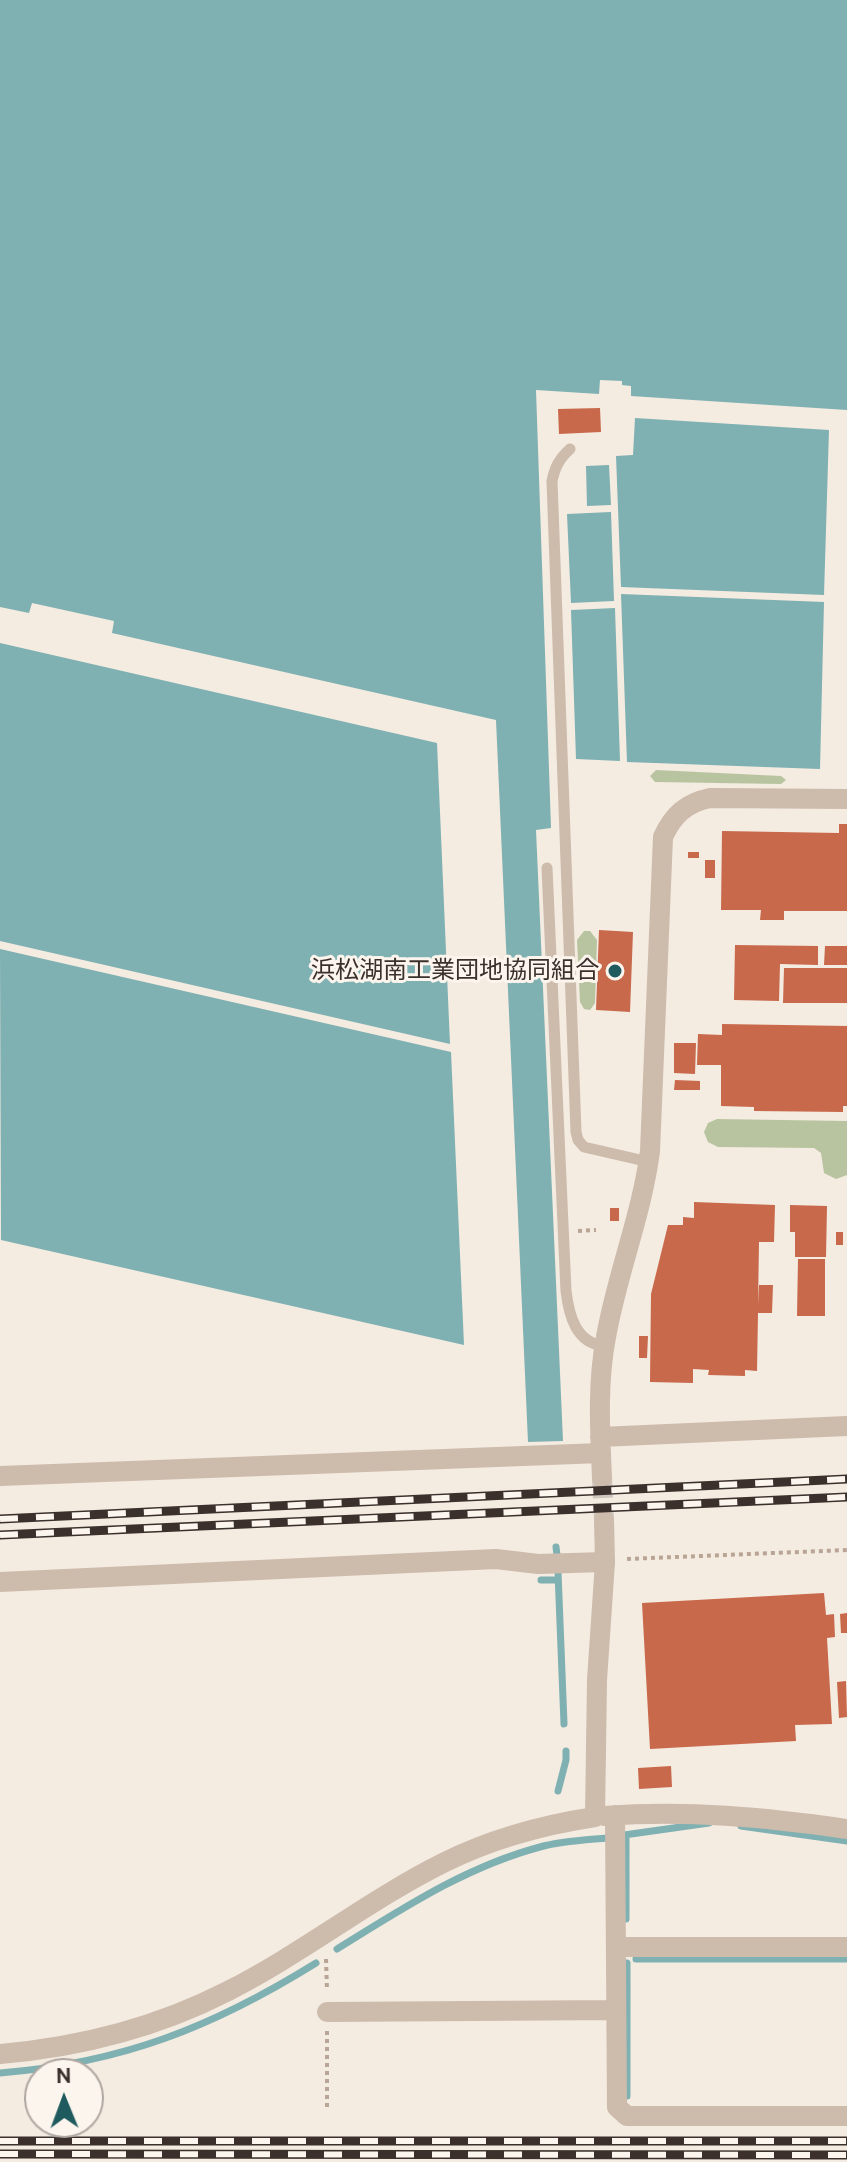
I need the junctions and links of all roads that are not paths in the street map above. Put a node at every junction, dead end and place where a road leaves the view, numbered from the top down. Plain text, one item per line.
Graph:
1 (570, 449) dead end
2 (847, 799) edge
3 (547, 868) dead end
4 (649, 1162) junction
5 (604, 1346) junction
6 (847, 1426) edge
7 (600, 1445) junction
8 (0, 1476) edge
9 (602, 1478) tunnel mouth
10 (604, 1520) tunnel mouth
11 (605, 1562) junction
12 (0, 1582) edge
13 (605, 1816) junction
14 (847, 1829) edge
15 (616, 1947) junction
16 (847, 1947) edge
17 (616, 2010) junction
18 (327, 2012) dead end
19 (0, 2054) edge
20 (847, 2116) edge

1 - 4 lane
2 - 4 street
3 - 5 lane
4 - 5 street
5 - 7 street
6 - 7 street
7 - 8 street
7 - 9 street
10 - 11 street
11 - 12 street
11 - 13 street
13 - 14 street
13 - 15 street
13 - 19 street
15 - 16 street
15 - 17 street
17 - 18 street
17 - 20 street

